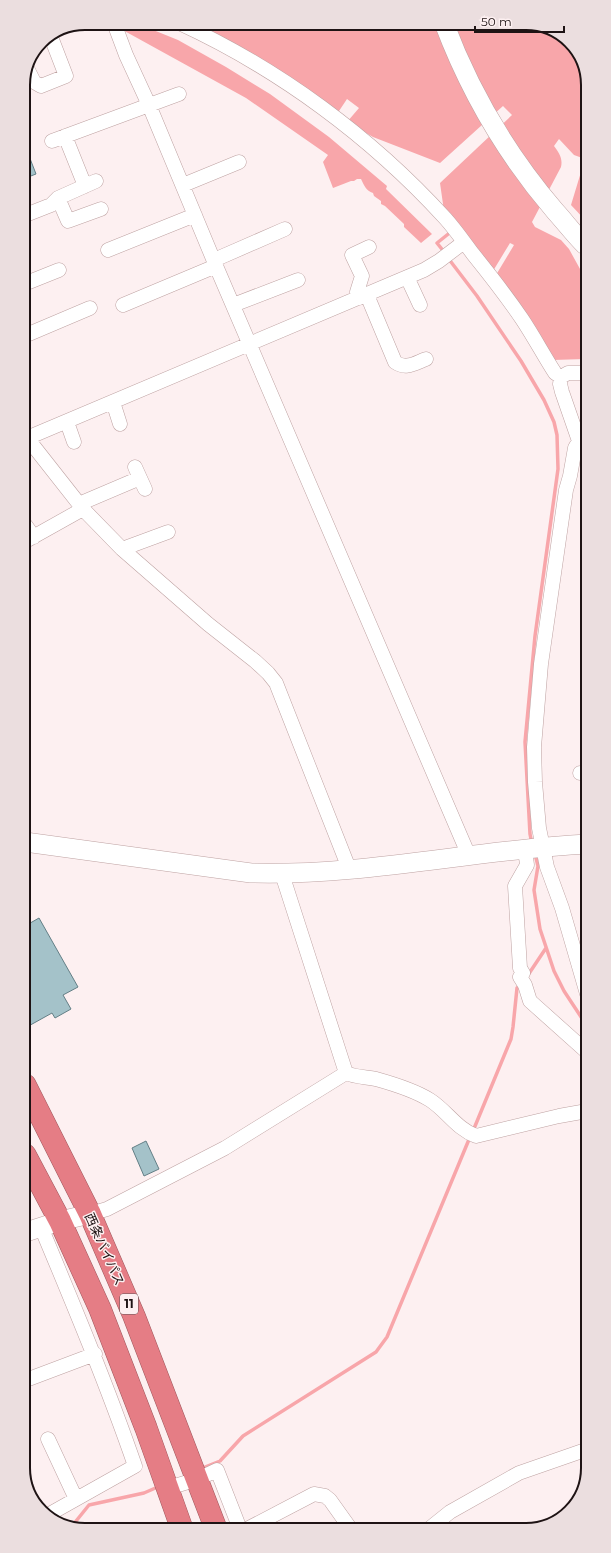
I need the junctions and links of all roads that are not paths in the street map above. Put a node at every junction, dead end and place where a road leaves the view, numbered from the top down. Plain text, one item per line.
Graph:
1 (117, 30) edge
2 (194, 30) edge
3 (447, 30) edge
4 (52, 40) edge
5 (31, 77) edge
6 (179, 94) dead end
7 (149, 104) junction
8 (65, 136) junction
9 (52, 141) dead end
10 (239, 162) dead end
11 (182, 185) junction
12 (58, 198) junction
13 (101, 209) dead end
14 (30, 213) edge
15 (195, 215) junction
16 (285, 229) dead end
17 (581, 240) edge
18 (458, 246) junction
19 (369, 247) dead end
20 (108, 250) dead end
21 (215, 263) junction
22 (59, 270) dead end
23 (407, 277) junction
24 (298, 280) dead end
25 (30, 282) edge
26 (363, 296) junction
27 (123, 305) dead end
28 (233, 305) junction
29 (420, 305) dead end
30 (90, 308) dead end
31 (30, 333) edge
32 (250, 345) junction
33 (426, 359) dead end
34 (581, 373) edge
35 (561, 377) junction
36 (112, 402) junction
37 (67, 422) junction
38 (120, 424) dead end
39 (30, 435) edge
40 (581, 438) edge
41 (30, 441) edge
42 (74, 442) dead end
43 (581, 442) edge
44 (140, 478) dead end
45 (81, 506) junction
46 (168, 532) dead end
47 (30, 539) edge
48 (122, 549) junction
49 (30, 843) edge
50 (581, 844) edge
51 (533, 847) junction
52 (469, 856) junction
53 (350, 871) junction
54 (282, 874) junction
55 (581, 971) edge
56 (581, 1047) edge
57 (346, 1073) junction
58 (30, 1096) edge
59 (581, 1112) edge
60 (30, 1173) edge
61 (90, 1214) junction
62 (42, 1227) edge
63 (95, 1354) junction
64 (30, 1378) edge
65 (48, 1439) dead end
66 (581, 1451) edge
67 (198, 1479) junction
68 (168, 1488) junction
69 (76, 1499) junction
70 (53, 1512) edge
71 (179, 1523) edge
72 (214, 1523) edge
73 (238, 1523) edge
74 (258, 1523) edge
75 (346, 1523) edge
76 (436, 1523) edge

1 - 7 street
2 - 18 street
3 - 17 street
4 - 5 street
6 - 7 street
7 - 8 street
7 - 11 street
8 - 9 street
8 - 12 street
10 - 11 street
11 - 15 street
12 - 13 street
12 - 14 street
15 - 20 street
15 - 21 street
16 - 21 street
18 - 23 street
18 - 35 street
19 - 26 street
21 - 27 street
21 - 28 street
22 - 25 street
23 - 26 street
23 - 29 street
24 - 28 street
26 - 32 street
26 - 33 street
28 - 32 street
30 - 31 street
32 - 36 street
32 - 52 street
34 - 35 street
35 - 40 street
36 - 37 street
36 - 38 street
37 - 39 street
37 - 42 street
41 - 45 street
43 - 51 street
44 - 45 street
45 - 47 street
45 - 48 street
46 - 48 street
48 - 53 street
49 - 54 street
50 - 51 street
51 - 52 street
51 - 55 street
51 - 56 street
52 - 53 street
53 - 54 street
54 - 57 street
57 - 59 street
57 - 61 street
58 - 61 highway, 西条バイパス / 11
60 - 62 highway, 11
61 - 62 street
61 - 67 highway, 西条バイパス / 11
62 - 63 street
62 - 68 highway, 11
63 - 64 street
63 - 69 street
65 - 69 street
66 - 76 street
67 - 68 street
67 - 72 highway, 西条バイパス / 11
67 - 73 street
68 - 71 highway, 11
69 - 70 street
74 - 75 street

